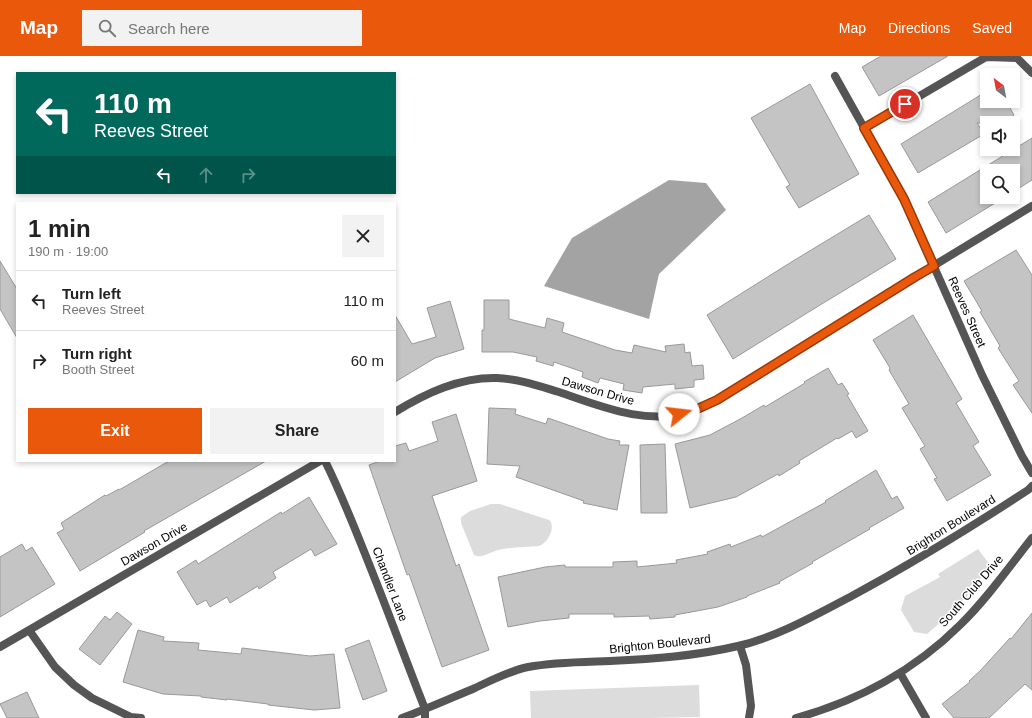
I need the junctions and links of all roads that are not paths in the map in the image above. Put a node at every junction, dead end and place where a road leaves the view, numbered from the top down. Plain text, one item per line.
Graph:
1 (1032, 73) edge
2 (835, 76) dead end
3 (864, 128) junction
4 (1032, 206) edge
5 (934, 266) junction
6 (396, 411) edge
7 (318, 462) edge
8 (325, 462) edge
9 (1032, 473) edge
10 (1032, 486) edge
11 (1032, 538) edge
12 (29, 630) junction
13 (740, 646) junction
14 (0, 647) edge
15 (900, 673) junction
16 (426, 709) junction
17 (142, 718) edge
18 (402, 718) edge
19 (425, 718) edge
20 (750, 718) edge
21 (796, 718) edge
22 (926, 718) edge

1 - 3 street
2 - 3 street, Reeves Street
3 - 5 street, Reeves Street
4 - 5 street, Dawson Drive
5 - 6 street, Dawson Drive
5 - 9 street, Reeves Street
7 - 12 street, Dawson Drive
8 - 16 street, Chandler Lane
10 - 13 street, Brighton Boulevard
11 - 15 street, South Club Drive
12 - 14 street, Dawson Drive
12 - 17 street
13 - 16 street, Brighton Boulevard
13 - 20 street
15 - 21 street, South Club Drive
15 - 22 street
16 - 18 street, Brighton Boulevard
16 - 19 street, Chandler Lane

